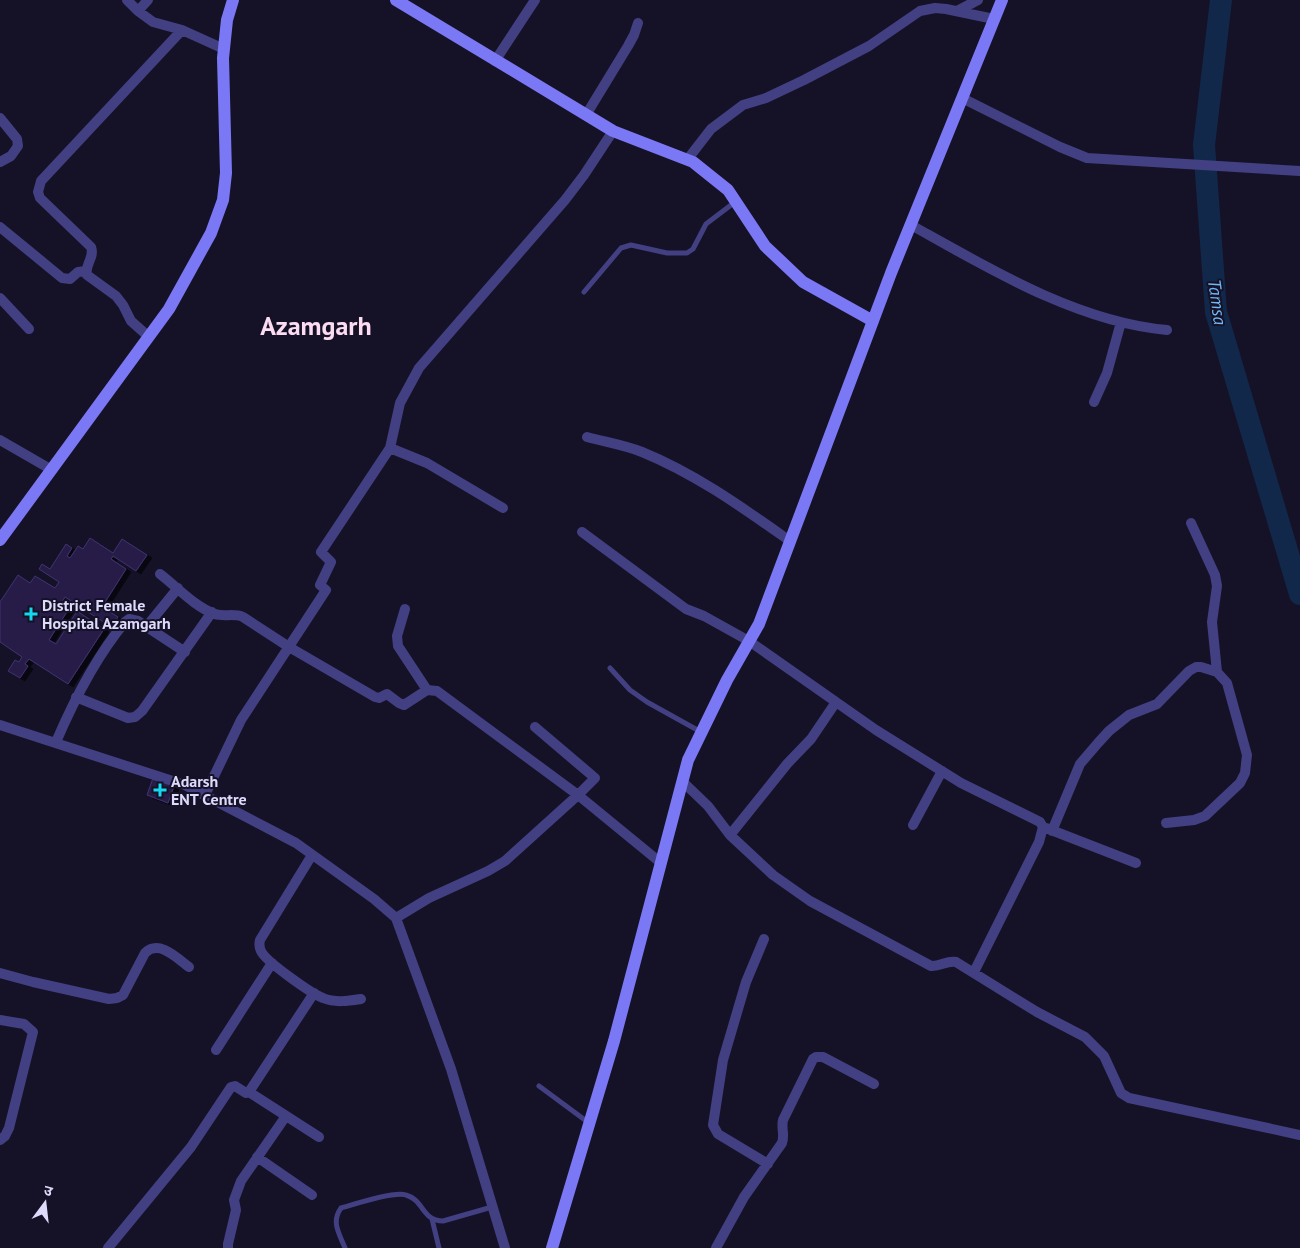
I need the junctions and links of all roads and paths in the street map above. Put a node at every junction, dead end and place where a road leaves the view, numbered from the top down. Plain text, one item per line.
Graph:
1 (127, 0) edge
2 (148, 0) edge
3 (232, 0) edge
4 (396, 0) edge
5 (535, 0) edge
6 (978, 0) edge
7 (1002, 0) edge
8 (926, 5) edge
9 (138, 11) junction
10 (957, 11) junction
11 (994, 19) junction
12 (638, 23) dead end
13 (182, 30) junction
14 (224, 48) junction
15 (495, 61) junction
16 (962, 98) junction
17 (586, 115) junction
18 (0, 118) edge
19 (613, 131) junction
20 (687, 160) junction
21 (0, 162) edge
22 (1300, 171) edge
23 (736, 202) junction
24 (911, 225) junction
25 (0, 227) edge
26 (86, 271) junction
27 (584, 292) dead end
28 (0, 298) edge
29 (873, 321) junction
30 (1121, 322) junction
31 (29, 329) dead end
32 (1167, 330) dead end
33 (149, 337) junction
34 (1094, 402) dead end
35 (587, 437) dead end
36 (0, 440) edge
37 (390, 448) junction
38 (52, 470) junction
39 (503, 508) dead end
40 (1191, 522) dead end
41 (582, 532) dead end
42 (0, 540) edge
43 (790, 541) junction
44 (160, 574) dead end
45 (178, 588) junction
46 (404, 609) dead end
47 (212, 612) junction
48 (147, 626) junction
49 (750, 641) junction
50 (289, 647) junction
51 (185, 652) junction
52 (610, 668) dead end
53 (1217, 672) junction
54 (427, 690) junction
55 (76, 697) junction
56 (836, 702) junction
57 (0, 725) edge
58 (535, 727) dead end
59 (702, 732) junction
60 (56, 742) junction
61 (942, 771) junction
62 (683, 782) junction
63 (578, 795) junction
64 (205, 796) junction
65 (1166, 824) dead end
66 (913, 826) dead end
67 (1048, 829) junction
68 (730, 835) junction
69 (312, 855) junction
70 (661, 863) junction
71 (1136, 863) dead end
72 (396, 918) junction
73 (764, 939) dead end
74 (272, 963) junction
75 (189, 967) dead end
76 (974, 972) junction
77 (0, 973) edge
78 (314, 993) junction
79 (361, 999) dead end
80 (0, 1020) edge
81 (216, 1050) dead end
82 (874, 1084) dead end
83 (539, 1086) dead end
84 (249, 1092) junction
85 (286, 1116) junction
86 (590, 1123) junction
87 (1300, 1135) edge
88 (319, 1137) dead end
89 (0, 1140) edge
90 (257, 1157) junction
91 (768, 1164) junction
92 (312, 1195) dead end
93 (493, 1207) junction
94 (432, 1219) junction
95 (108, 1248) edge
96 (228, 1248) edge
97 (344, 1248) edge
98 (439, 1248) edge
99 (505, 1248) edge
100 (552, 1248) edge
101 (716, 1248) edge

1 - 9 street
2 - 9 street
3 - 14 street
4 - 15 street
5 - 15 street
6 - 10 street
7 - 11 street
8 - 10 street
8 - 20 street
9 - 13 street
10 - 11 street
11 - 16 street
12 - 17 street
13 - 14 street
13 - 26 street
14 - 33 street
15 - 17 street
16 - 22 street
16 - 24 street
17 - 19 street
18 - 21 street
19 - 20 street
19 - 37 street
20 - 23 street
23 - 27 lane
23 - 29 street
24 - 29 street
24 - 30 street
25 - 26 street
26 - 33 street
28 - 31 street
29 - 43 street
30 - 32 street
30 - 34 street
33 - 38 street
35 - 43 street
36 - 38 street
37 - 39 street
37 - 50 street
38 - 42 street
40 - 53 street
41 - 49 street
43 - 49 street
44 - 45 street
45 - 47 street
45 - 48 street
46 - 54 street
47 - 50 street
47 - 51 street
48 - 51 street
48 - 55 street
49 - 56 street
49 - 59 street
50 - 54 street
50 - 64 street
51 - 55 street
52 - 59 lane
53 - 65 street
53 - 67 street
54 - 63 street
55 - 60 street
56 - 61 street
56 - 68 street
57 - 60 street
58 - 63 street
59 - 62 street
60 - 64 street
61 - 66 street
61 - 67 street
62 - 68 street
62 - 70 street
63 - 70 street
63 - 72 street
64 - 69 street
67 - 71 street
67 - 76 street
68 - 76 street
69 - 72 street
69 - 74 street
70 - 86 street
72 - 93 street
73 - 91 street
74 - 78 street
74 - 81 street
75 - 77 street
76 - 87 street
78 - 79 street
78 - 84 street
80 - 89 street
82 - 91 street
83 - 86 lane
84 - 85 street
84 - 95 street
85 - 88 street
85 - 90 street
86 - 100 street
90 - 92 street
90 - 96 street
91 - 101 street
93 - 94 lane
93 - 99 street
94 - 97 lane
94 - 98 lane

